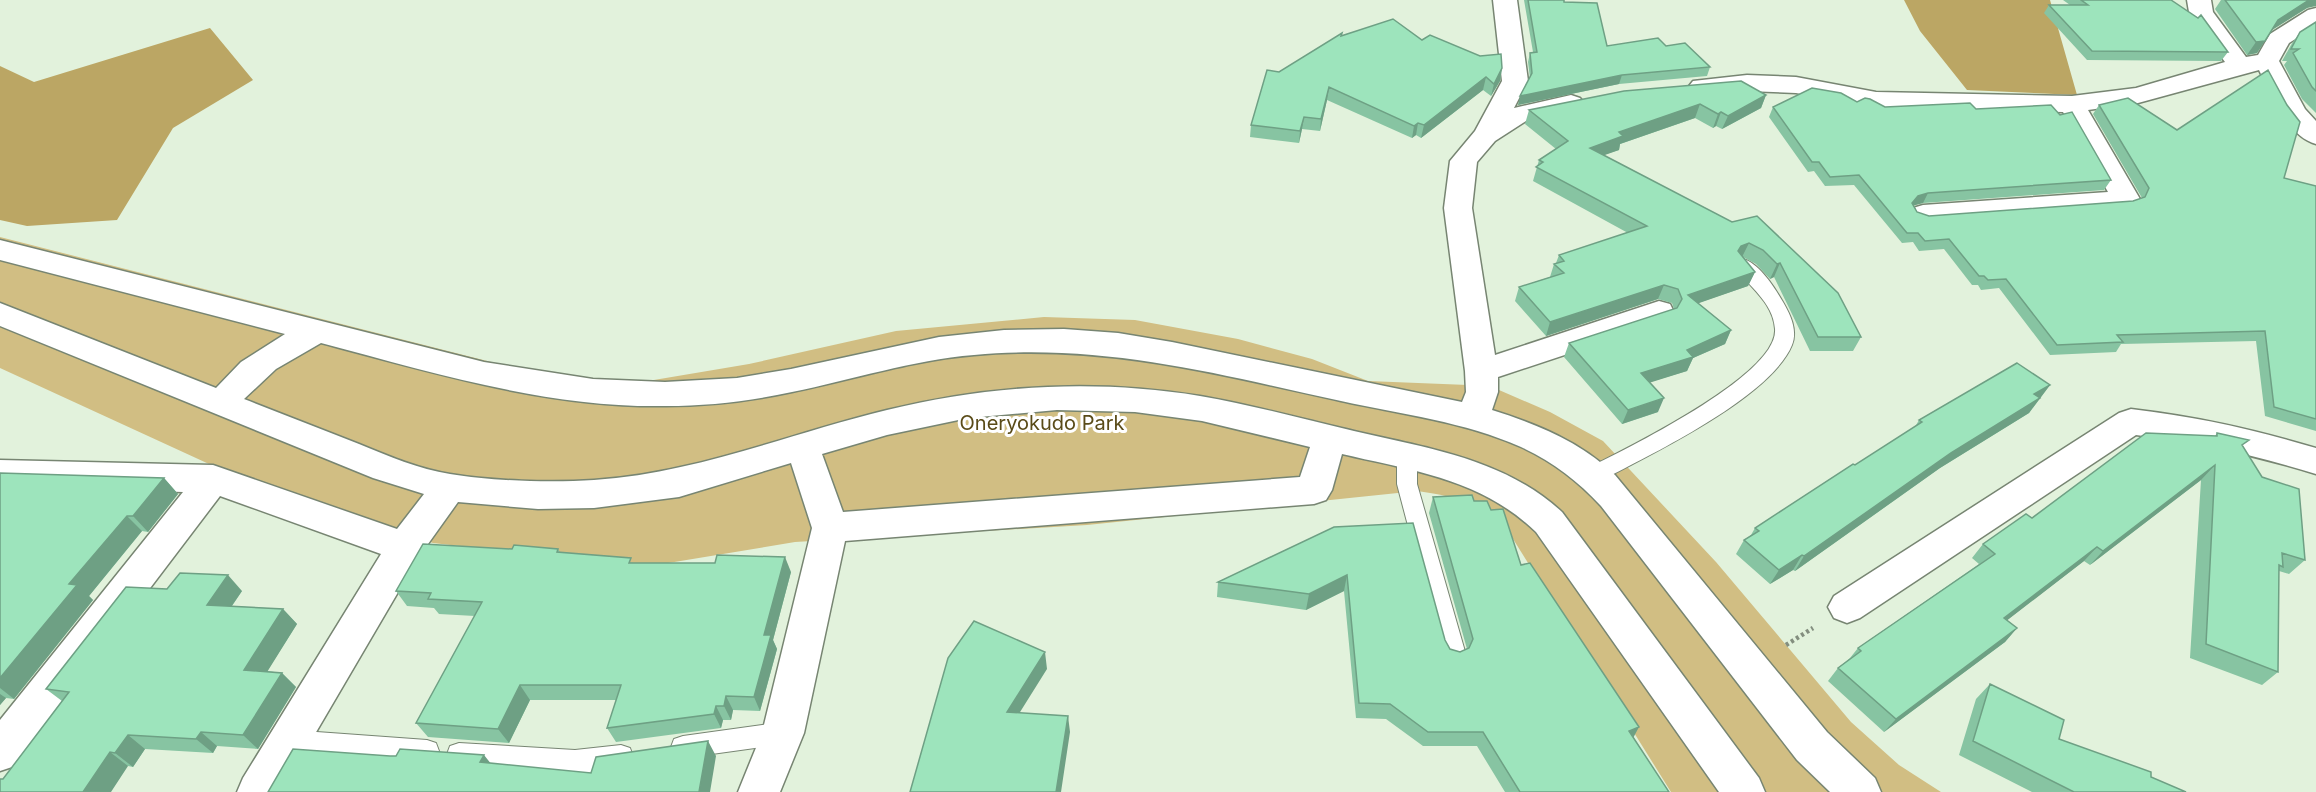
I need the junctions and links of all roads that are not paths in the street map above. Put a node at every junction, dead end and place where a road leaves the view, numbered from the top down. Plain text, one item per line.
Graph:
1 (1505, 0) edge
2 (2199, 0) edge
3 (2316, 15) edge
4 (2267, 61) junction
5 (2240, 66) junction
6 (1677, 89) edge
7 (1596, 98) edge
8 (2072, 104) junction
9 (1486, 135) junction
10 (2316, 136) edge
11 (1923, 214) edge
12 (0, 250) edge
13 (1743, 265) edge
14 (1659, 312) edge
15 (0, 314) edge
16 (317, 332) junction
17 (1481, 371) junction
18 (221, 404) junction
19 (1473, 417) junction
20 (1329, 439) junction
21 (803, 448) junction
22 (1407, 456) junction
23 (2316, 461) edge
24 (0, 472) edge
25 (1593, 475) junction
26 (213, 479) junction
27 (449, 489) junction
28 (830, 528) junction
29 (405, 547) junction
30 (1847, 607) dead end
31 (1454, 656) edge
32 (783, 733) junction
33 (289, 741) junction
34 (0, 752) edge
35 (258, 792) edge
36 (759, 792) edge
37 (1744, 792) edge
38 (1860, 792) edge

1 - 9 street
2 - 5 street
3 - 4 street
4 - 5 street
4 - 10 street
5 - 8 street
6 - 8 street
7 - 9 street
8 - 11 street
9 - 17 street
12 - 16 street
13 - 25 lane
14 - 17 street
15 - 18 street
16 - 18 street
16 - 19 street
17 - 19 street
18 - 27 street
19 - 25 street
20 - 21 street
20 - 22 street
20 - 28 street
21 - 27 street
21 - 28 street
22 - 31 lane
22 - 37 street
23 - 30 street
24 - 26 street
25 - 38 street
26 - 29 street
26 - 34 street
27 - 29 street
28 - 32 street
29 - 33 street
32 - 33 lane
32 - 36 street
33 - 35 street

